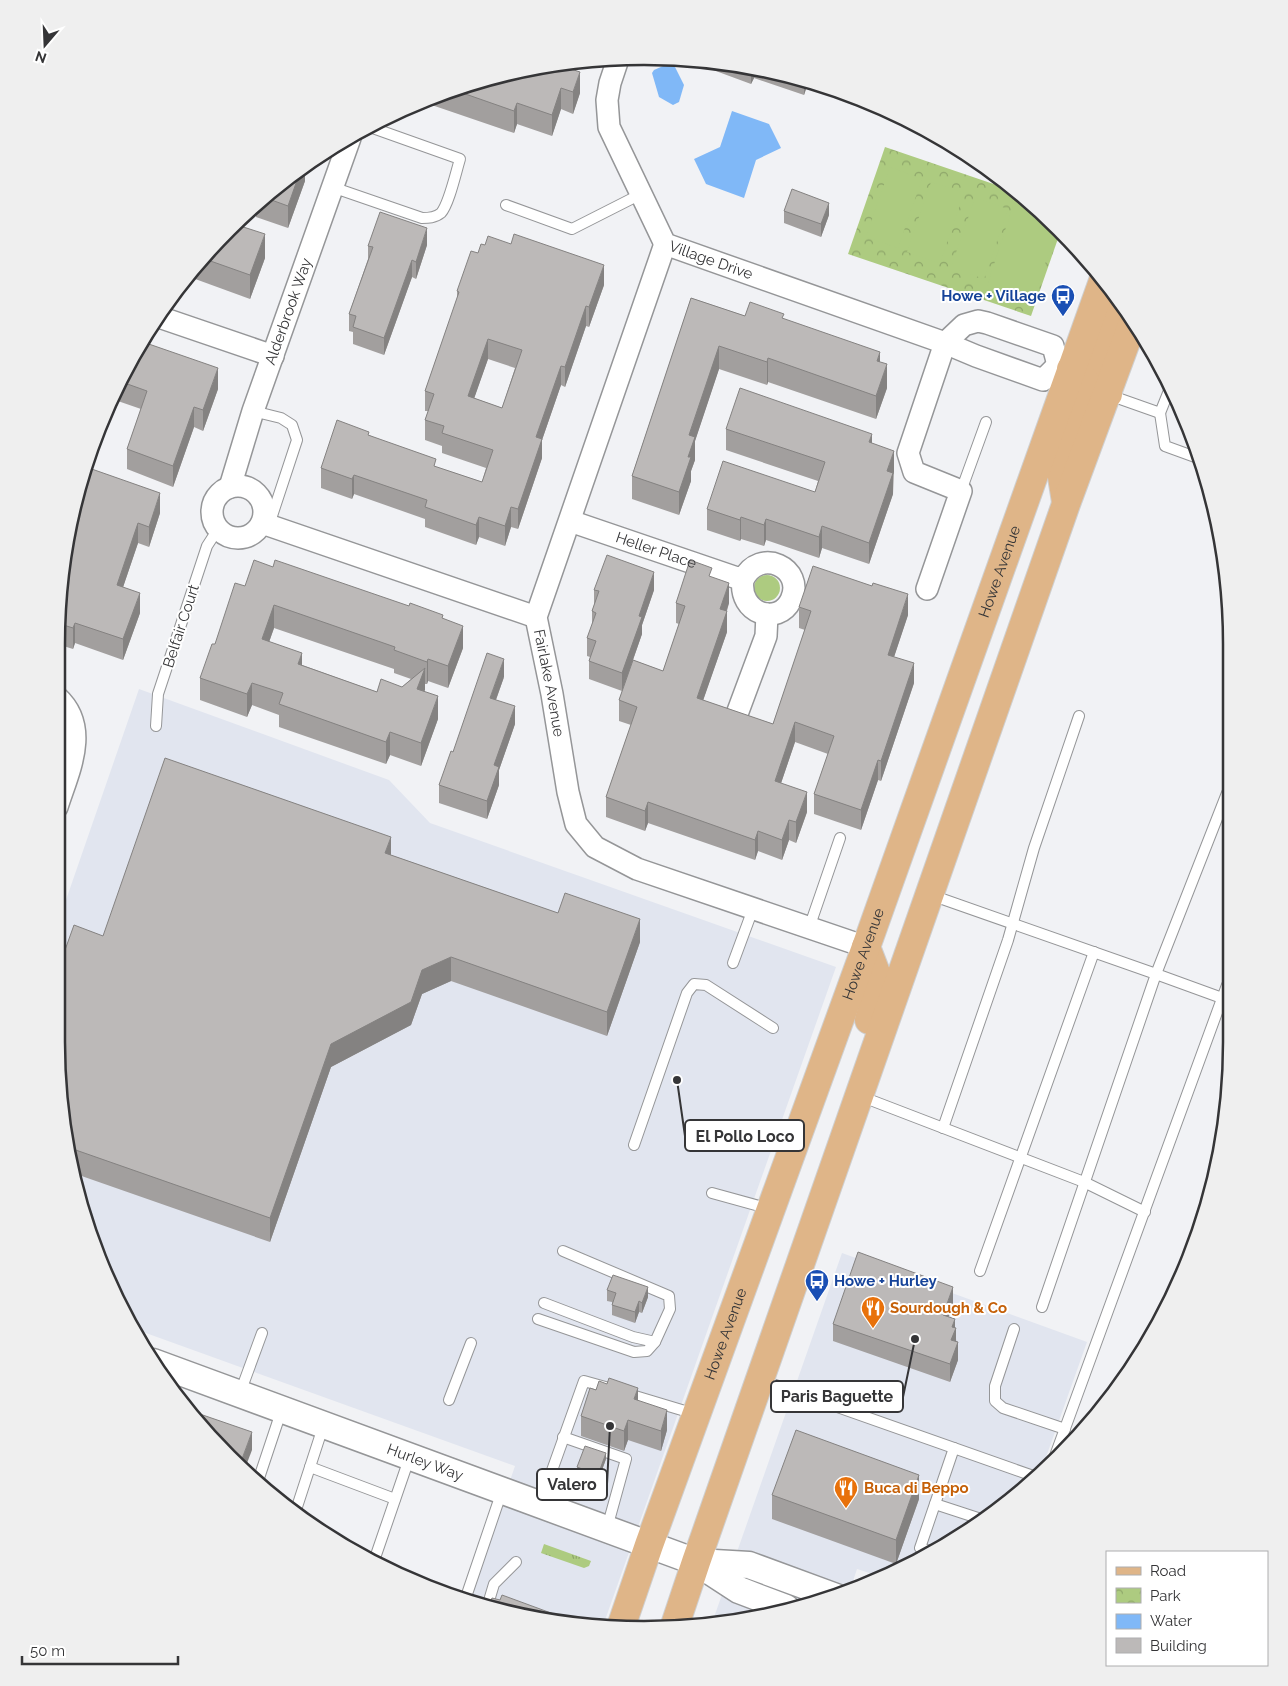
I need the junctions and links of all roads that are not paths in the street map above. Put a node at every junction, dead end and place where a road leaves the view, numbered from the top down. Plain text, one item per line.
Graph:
1 (616, 66) edge
2 (379, 130) edge
3 (343, 150) edge
4 (332, 188) junction
5 (641, 194) junction
6 (506, 206) dead end
7 (664, 244) junction
8 (1100, 288) edge
9 (1116, 310) edge
10 (165, 319) edge
11 (1130, 330) edge
12 (945, 343) junction
13 (273, 356) junction
14 (1064, 367) junction
15 (1108, 394) junction
16 (1167, 396) edge
17 (254, 411) junction
18 (1160, 413) junction
19 (986, 422) dead end
20 (1191, 455) edge
21 (230, 487) junction
22 (961, 491) junction
23 (1066, 504) junction
24 (570, 521) junction
25 (265, 524) junction
26 (218, 529) junction
27 (743, 580) junction
28 (927, 589) dead end
29 (767, 614) junction
30 (536, 617) junction
31 (65, 709) edge
32 (737, 714) edge
33 (1079, 716) dead end
34 (156, 726) dead end
35 (65, 782) edge
36 (1223, 803) edge
37 (840, 838) dead end
38 (930, 894) junction
39 (754, 909) junction
40 (1012, 923) junction
41 (809, 928) junction
42 (866, 947) junction
43 (1094, 952) junction
44 (732, 963) dead end
45 (1156, 974) junction
46 (1222, 998) joint
47 (773, 1028) dead end
48 (859, 1095) junction
49 (943, 1128) junction
50 (634, 1145) dead end
51 (1021, 1157) junction
52 (1084, 1182) junction
53 (712, 1193) dead end
54 (770, 1210) junction
55 (1145, 1212) junction
56 (563, 1251) dead end
57 (980, 1271) dead end
58 (544, 1303) dead end
59 (1042, 1307) dead end
60 (538, 1319) dead end
61 (1014, 1329) dead end
62 (262, 1333) dead end
63 (655, 1342) junction
64 (471, 1343) dead end
65 (165, 1366) edge
66 (760, 1379) junction
67 (240, 1393) junction
68 (449, 1400) dead end
69 (282, 1409) junction
70 (696, 1415) junction
71 (324, 1423) junction
72 (1065, 1429) junction
73 (564, 1437) junction
74 (1064, 1440) edge
75 (954, 1448) junction
76 (410, 1455) junction
77 (310, 1467) junction
78 (1029, 1474) edge
79 (260, 1475) edge
80 (502, 1490) junction
81 (396, 1499) junction
82 (540, 1504) junction
83 (935, 1504) junction
84 (298, 1505) edge
85 (974, 1517) edge
86 (607, 1529) junction
87 (649, 1545) junction
88 (923, 1549) edge
89 (376, 1555) edge
90 (516, 1562) dead end
91 (696, 1562) junction
92 (823, 1592) edge
93 (467, 1593) edge
94 (489, 1600) edge
95 (778, 1605) edge
96 (623, 1620) edge
97 (677, 1620) edge

1 - 5 street, Village Drive
2 - 4 lane
3 - 4 street, Alderbrook Way
4 - 13 street, Alderbrook Way
5 - 6 lane
5 - 7 street, Village Drive
7 - 12 street, Village Drive
7 - 24 street, Fairlake Avenue
8 - 14 main road, Howe Avenue
9 - 15 main road
10 - 13 street
11 - 15 main road
12 - 14 street, Village Drive
12 - 14 street
12 - 22 street
13 - 17 street, Alderbrook Way
14 - 23 main road
14 - 42 main road, Howe Avenue
15 - 18 lane
15 - 23 main road
16 - 18 lane
17 - 21 street, Alderbrook Way
17 - 25 lane
18 - 20 lane
19 - 22 lane
21 - 25 street
21 - 26 street, Alderbrook Way
22 - 28 street
23 - 38 main road
24 - 27 street, Heller Place
24 - 30 street, Fairlake Avenue
25 - 26 street
25 - 30 street
26 - 34 lane, Belfair Court
27 - 29 street
27 - 29 street
29 - 32 street
30 - 39 street, Fairlake Avenue
31 - 35 street
33 - 40 lane
36 - 45 lane
37 - 41 lane
38 - 40 lane
38 - 48 main road
39 - 41 street, Fairlake Avenue
39 - 44 lane
40 - 43 lane
40 - 49 lane
41 - 42 street, Fairlake Avenue
42 - 48 main road
42 - 54 main road, Howe Avenue
43 - 45 lane
43 - 51 lane
45 - 46 lane
45 - 52 lane
46 - 55 lane
47 - 50 lane
48 - 49 lane
48 - 66 main road
49 - 51 lane
51 - 52 lane
51 - 57 lane
52 - 55 lane
52 - 59 lane
53 - 54 lane
54 - 70 main road, Howe Avenue
55 - 72 lane
56 - 63 lane
58 - 63 lane
60 - 63 lane
61 - 72 lane
62 - 67 lane
64 - 68 lane
65 - 67 street, Hurley Way
66 - 75 lane
66 - 91 main road
67 - 69 street, Hurley Way
69 - 71 street, Hurley Way
69 - 79 lane
70 - 73 lane
70 - 87 main road, Howe Avenue
71 - 76 street, Hurley Way
71 - 77 lane
72 - 74 lane
73 - 82 lane
73 - 86 lane
75 - 78 lane
75 - 83 lane
76 - 80 street, Hurley Way
76 - 81 lane
77 - 81 lane
77 - 84 lane
80 - 82 street, Hurley Way
80 - 93 lane
81 - 89 lane
82 - 86 street, Hurley Way
83 - 85 lane
83 - 88 lane
86 - 87 street, Hurley Way
87 - 91 street, Hurley Way
87 - 96 main road, Howe Avenue
90 - 94 lane
91 - 92 street, Hurley Way
91 - 95 street, Hurley Way
91 - 97 main road

